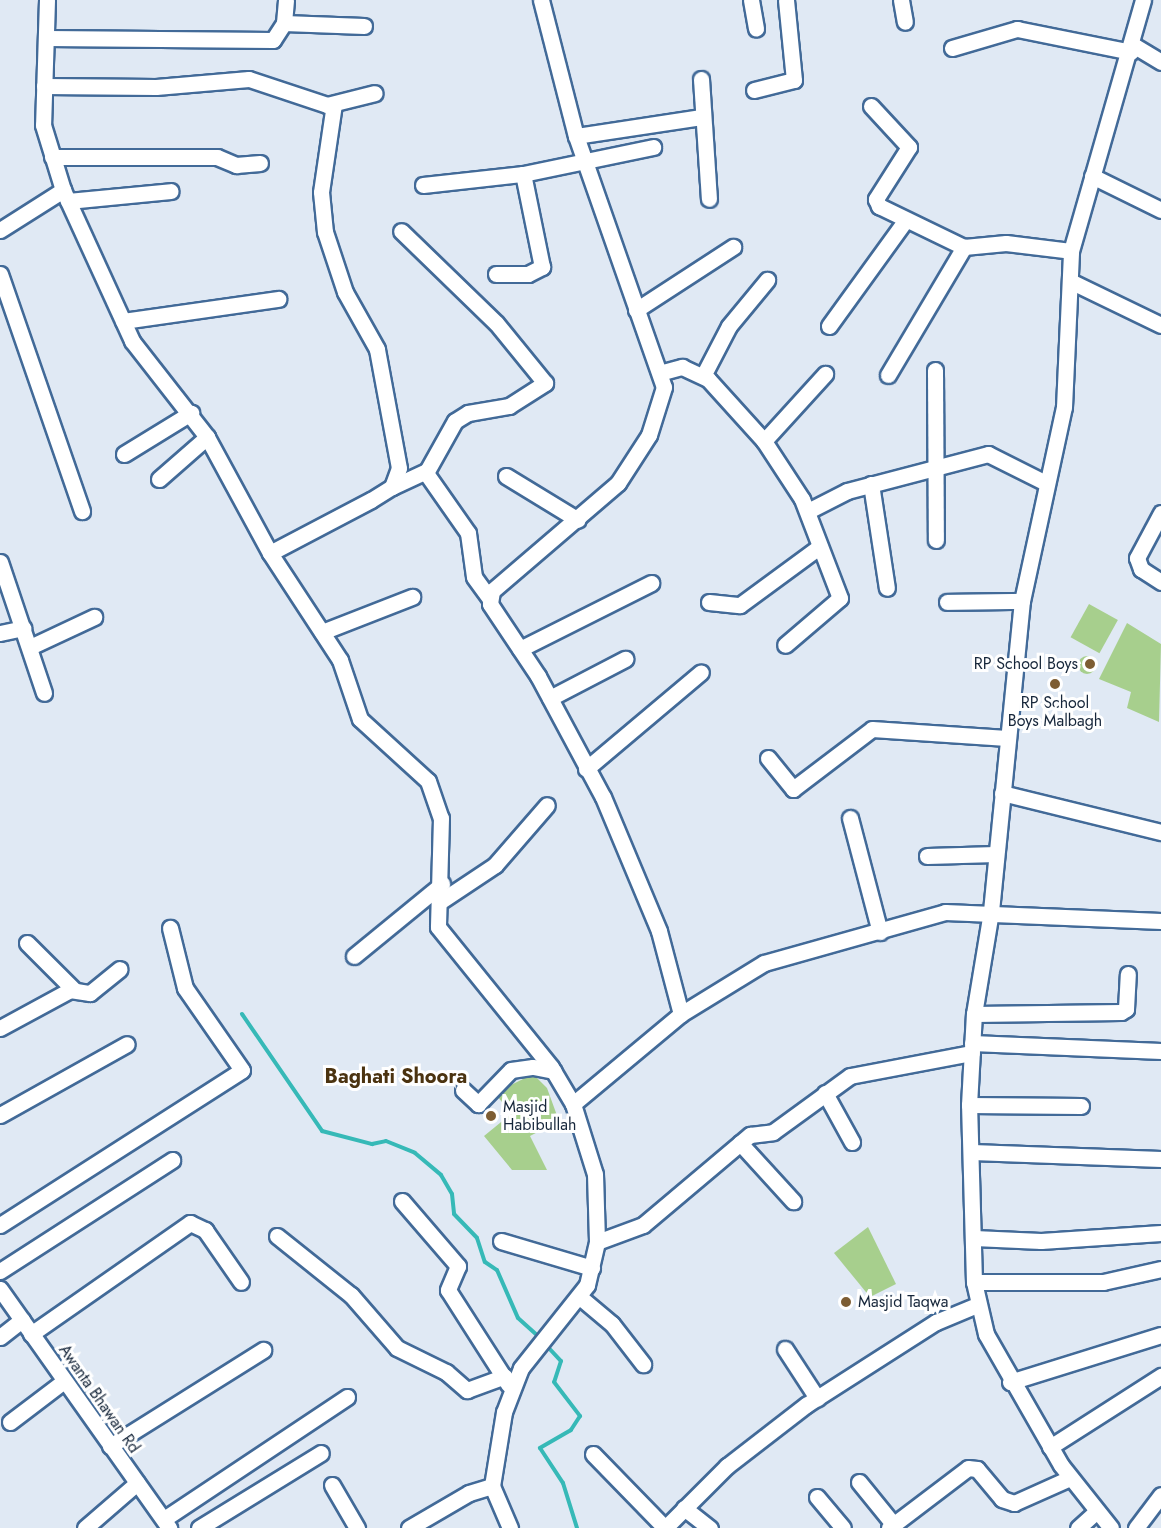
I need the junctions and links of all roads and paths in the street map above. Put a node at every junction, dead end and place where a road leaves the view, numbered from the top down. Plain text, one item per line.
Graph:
1 (47, 0) edge
2 (286, 0) edge
3 (541, 0) edge
4 (751, 0) edge
5 (786, 0) edge
6 (901, 0) edge
7 (1143, 0) edge
8 (905, 22) dead end
9 (284, 23) junction
10 (364, 26) dead end
11 (756, 29) dead end
12 (47, 38) junction
13 (952, 48) dead end
14 (1132, 49) junction
15 (1161, 62) edge
16 (701, 79) dead end
17 (44, 86) junction
18 (754, 90) dead end
19 (375, 93) dead end
20 (334, 104) junction
21 (871, 106) dead end
22 (701, 117) junction
23 (576, 136) junction
24 (653, 147) dead end
25 (52, 157) junction
26 (586, 162) junction
27 (260, 163) dead end
28 (524, 174) junction
29 (1092, 177) junction
30 (423, 184) dead end
31 (171, 191) dead end
32 (66, 196) junction
33 (709, 199) dead end
34 (1161, 210) edge
35 (904, 221) junction
36 (0, 230) edge
37 (401, 231) dead end
38 (964, 247) junction
39 (733, 248) dead end
40 (1071, 251) junction
41 (0, 274) edge
42 (496, 274) dead end
43 (767, 280) dead end
44 (1070, 281) junction
45 (278, 299) dead end
46 (636, 310) junction
47 (123, 321) junction
48 (1161, 325) edge
49 (829, 326) dead end
50 (935, 370) dead end
51 (663, 372) junction
52 (825, 374) dead end
53 (888, 375) dead end
54 (703, 376) junction
55 (191, 412) junction
56 (207, 438) junction
57 (764, 441) junction
58 (124, 454) dead end
59 (936, 465) junction
60 (426, 472) junction
61 (506, 476) dead end
62 (159, 479) dead end
63 (1046, 483) junction
64 (872, 484) junction
65 (392, 487) junction
66 (82, 511) dead end
67 (808, 511) junction
68 (1161, 513) edge
69 (578, 520) junction
70 (936, 540) dead end
71 (819, 547) junction
72 (270, 553) junction
73 (0, 562) edge
74 (1161, 582) edge
75 (651, 583) dead end
76 (887, 588) dead end
77 (412, 597) dead end
78 (489, 598) junction
79 (709, 602) dead end
80 (947, 602) dead end
81 (1022, 602) junction
82 (94, 617) dead end
83 (23, 627) junction
84 (321, 632) junction
85 (0, 633) edge
86 (785, 645) dead end
87 (30, 647) junction
88 (520, 649) junction
89 (625, 658) dead end
90 (701, 672) dead end
91 (44, 693) dead end
92 (550, 698) junction
93 (1007, 738) junction
94 (768, 758) dead end
95 (586, 769) junction
96 (1002, 793) junction
97 (547, 805) dead end
98 (850, 819) dead end
99 (1161, 832) edge
100 (996, 854) junction
101 (927, 856) dead end
102 (442, 884) junction
103 (441, 901) junction
104 (991, 911) junction
105 (1161, 921) edge
106 (170, 928) dead end
107 (880, 932) junction
108 (27, 943) dead end
109 (354, 956) dead end
110 (120, 969) dead end
111 (1128, 974) dead end
112 (74, 990) junction
113 (681, 1014) junction
114 (974, 1014) junction
115 (0, 1028) edge
116 (127, 1044) dead end
117 (972, 1048) junction
118 (1161, 1051) edge
119 (554, 1071) junction
120 (463, 1090) dead end
121 (825, 1093) junction
122 (573, 1104) junction
123 (969, 1105) junction
124 (1081, 1106) dead end
125 (0, 1115) edge
126 (852, 1142) dead end
127 (740, 1143) junction
128 (972, 1152) junction
129 (1161, 1159) edge
130 (171, 1160) dead end
131 (402, 1201) dead end
132 (792, 1202) dead end
133 (0, 1225) edge
134 (1161, 1233) edge
135 (277, 1236) dead end
136 (974, 1238) junction
137 (501, 1241) dead end
138 (597, 1242) junction
139 (592, 1268) junction
140 (1161, 1269) edge
141 (0, 1271) edge
142 (241, 1282) dead end
143 (974, 1282) junction
144 (0, 1289) edge
145 (580, 1298) junction
146 (977, 1305) junction
147 (22, 1320) junction
148 (31, 1334) junction
149 (1161, 1335) edge
150 (0, 1337) edge
151 (785, 1349) dead end
152 (262, 1350) dead end
153 (643, 1364) dead end
154 (1161, 1376) edge
155 (64, 1381) junction
156 (1010, 1382) junction
157 (507, 1383) junction
158 (346, 1397) dead end
159 (817, 1398) junction
160 (10, 1422) dead end
161 (110, 1446) junction
162 (1050, 1446) junction
163 (321, 1453) dead end
164 (593, 1454) dead end
165 (1070, 1478) junction
166 (859, 1482) dead end
167 (137, 1483) junction
168 (332, 1485) dead end
169 (492, 1486) junction
170 (1161, 1496) edge
171 (818, 1497) dead end
172 (684, 1508) junction
173 (1097, 1511) junction
174 (166, 1523) edge
175 (892, 1526) edge
176 (85, 1528) edge
177 (200, 1528) edge
178 (357, 1528) edge
179 (409, 1528) edge
180 (510, 1528) edge
181 (710, 1528) edge
182 (843, 1528) edge
183 (1078, 1528) edge
184 (1111, 1528) edge
185 (1136, 1528) edge

1 - 12 street
2 - 9 street
3 - 23 street
4 - 11 street
5 - 18 street
6 - 8 street
7 - 14 street
9 - 10 street
9 - 12 street
12 - 17 street
13 - 14 street
14 - 15 street
14 - 29 street
16 - 22 street
17 - 20 street
17 - 25 street
19 - 20 street
20 - 65 street
21 - 35 street
22 - 23 street
22 - 33 street
23 - 26 street
24 - 26 street
25 - 27 street
25 - 32 street
26 - 28 street
26 - 46 street
28 - 30 street
28 - 42 street
29 - 34 street
29 - 40 street
31 - 32 street
32 - 36 street
32 - 47 street
35 - 38 street
35 - 49 street
37 - 60 street
38 - 40 street
38 - 53 street
39 - 46 street
40 - 44 street
41 - 66 street
43 - 54 street
44 - 48 street
44 - 63 street
45 - 47 street
46 - 51 street
47 - 55 street
50 - 59 street
51 - 54 street
51 - 69 street
52 - 57 street
54 - 57 street
55 - 56 street
55 - 58 street
56 - 62 street
56 - 72 street
57 - 67 street
59 - 63 street
59 - 64 street
59 - 70 street
60 - 65 street
60 - 78 street
61 - 69 street
63 - 81 street
64 - 67 street
64 - 76 street
65 - 72 street
67 - 71 street
68 - 74 street
69 - 78 street
71 - 79 street
71 - 86 street
72 - 84 street
73 - 83 street
75 - 88 street
77 - 84 street
78 - 88 street
80 - 81 street
81 - 93 street
82 - 87 street
83 - 85 street
83 - 87 street
84 - 102 street
87 - 91 street
88 - 92 street
89 - 92 street
90 - 95 street
92 - 95 street
93 - 94 street
93 - 96 street
95 - 113 street
96 - 99 street
96 - 100 street
97 - 103 street
98 - 107 street
100 - 101 street
100 - 104 street
102 - 103 street
102 - 109 street
103 - 119 street
104 - 105 street
104 - 107 street
104 - 114 street
106 - 133 street
107 - 113 street
108 - 112 street
110 - 112 street
111 - 114 street
112 - 115 street
113 - 122 street
114 - 117 street
116 - 125 street
117 - 118 street
117 - 121 street
117 - 123 street
119 - 120 street
119 - 122 street
121 - 126 street
121 - 127 street
122 - 138 street
123 - 124 street
123 - 128 street
127 - 132 street
127 - 138 street
128 - 129 street
128 - 136 street
130 - 141 street
131 - 157 street
134 - 136 street
135 - 157 street
136 - 143 street
137 - 139 street
138 - 139 street
139 - 145 street
140 - 143 street
142 - 148 street
143 - 146 street
144 - 147 street, Awanta Bhawan Rd
145 - 153 street
145 - 157 street
146 - 156 street
146 - 159 street
147 - 148 street, Awanta Bhawan Rd
147 - 150 street
148 - 155 street, Awanta Bhawan Rd
149 - 156 street
151 - 159 street
152 - 161 street
154 - 162 street
155 - 160 street
155 - 161 street, Awanta Bhawan Rd
156 - 162 street
157 - 169 street
158 - 174 street
159 - 172 street
161 - 167 street, Awanta Bhawan Rd
162 - 165 street
163 - 177 street
164 - 172 street
165 - 173 street
165 - 175 street
166 - 175 street
167 - 174 street, Awanta Bhawan Rd
167 - 176 street
168 - 178 street
169 - 179 street
169 - 180 street
170 - 185 street
171 - 182 street
172 - 181 street
173 - 183 street
173 - 184 street

